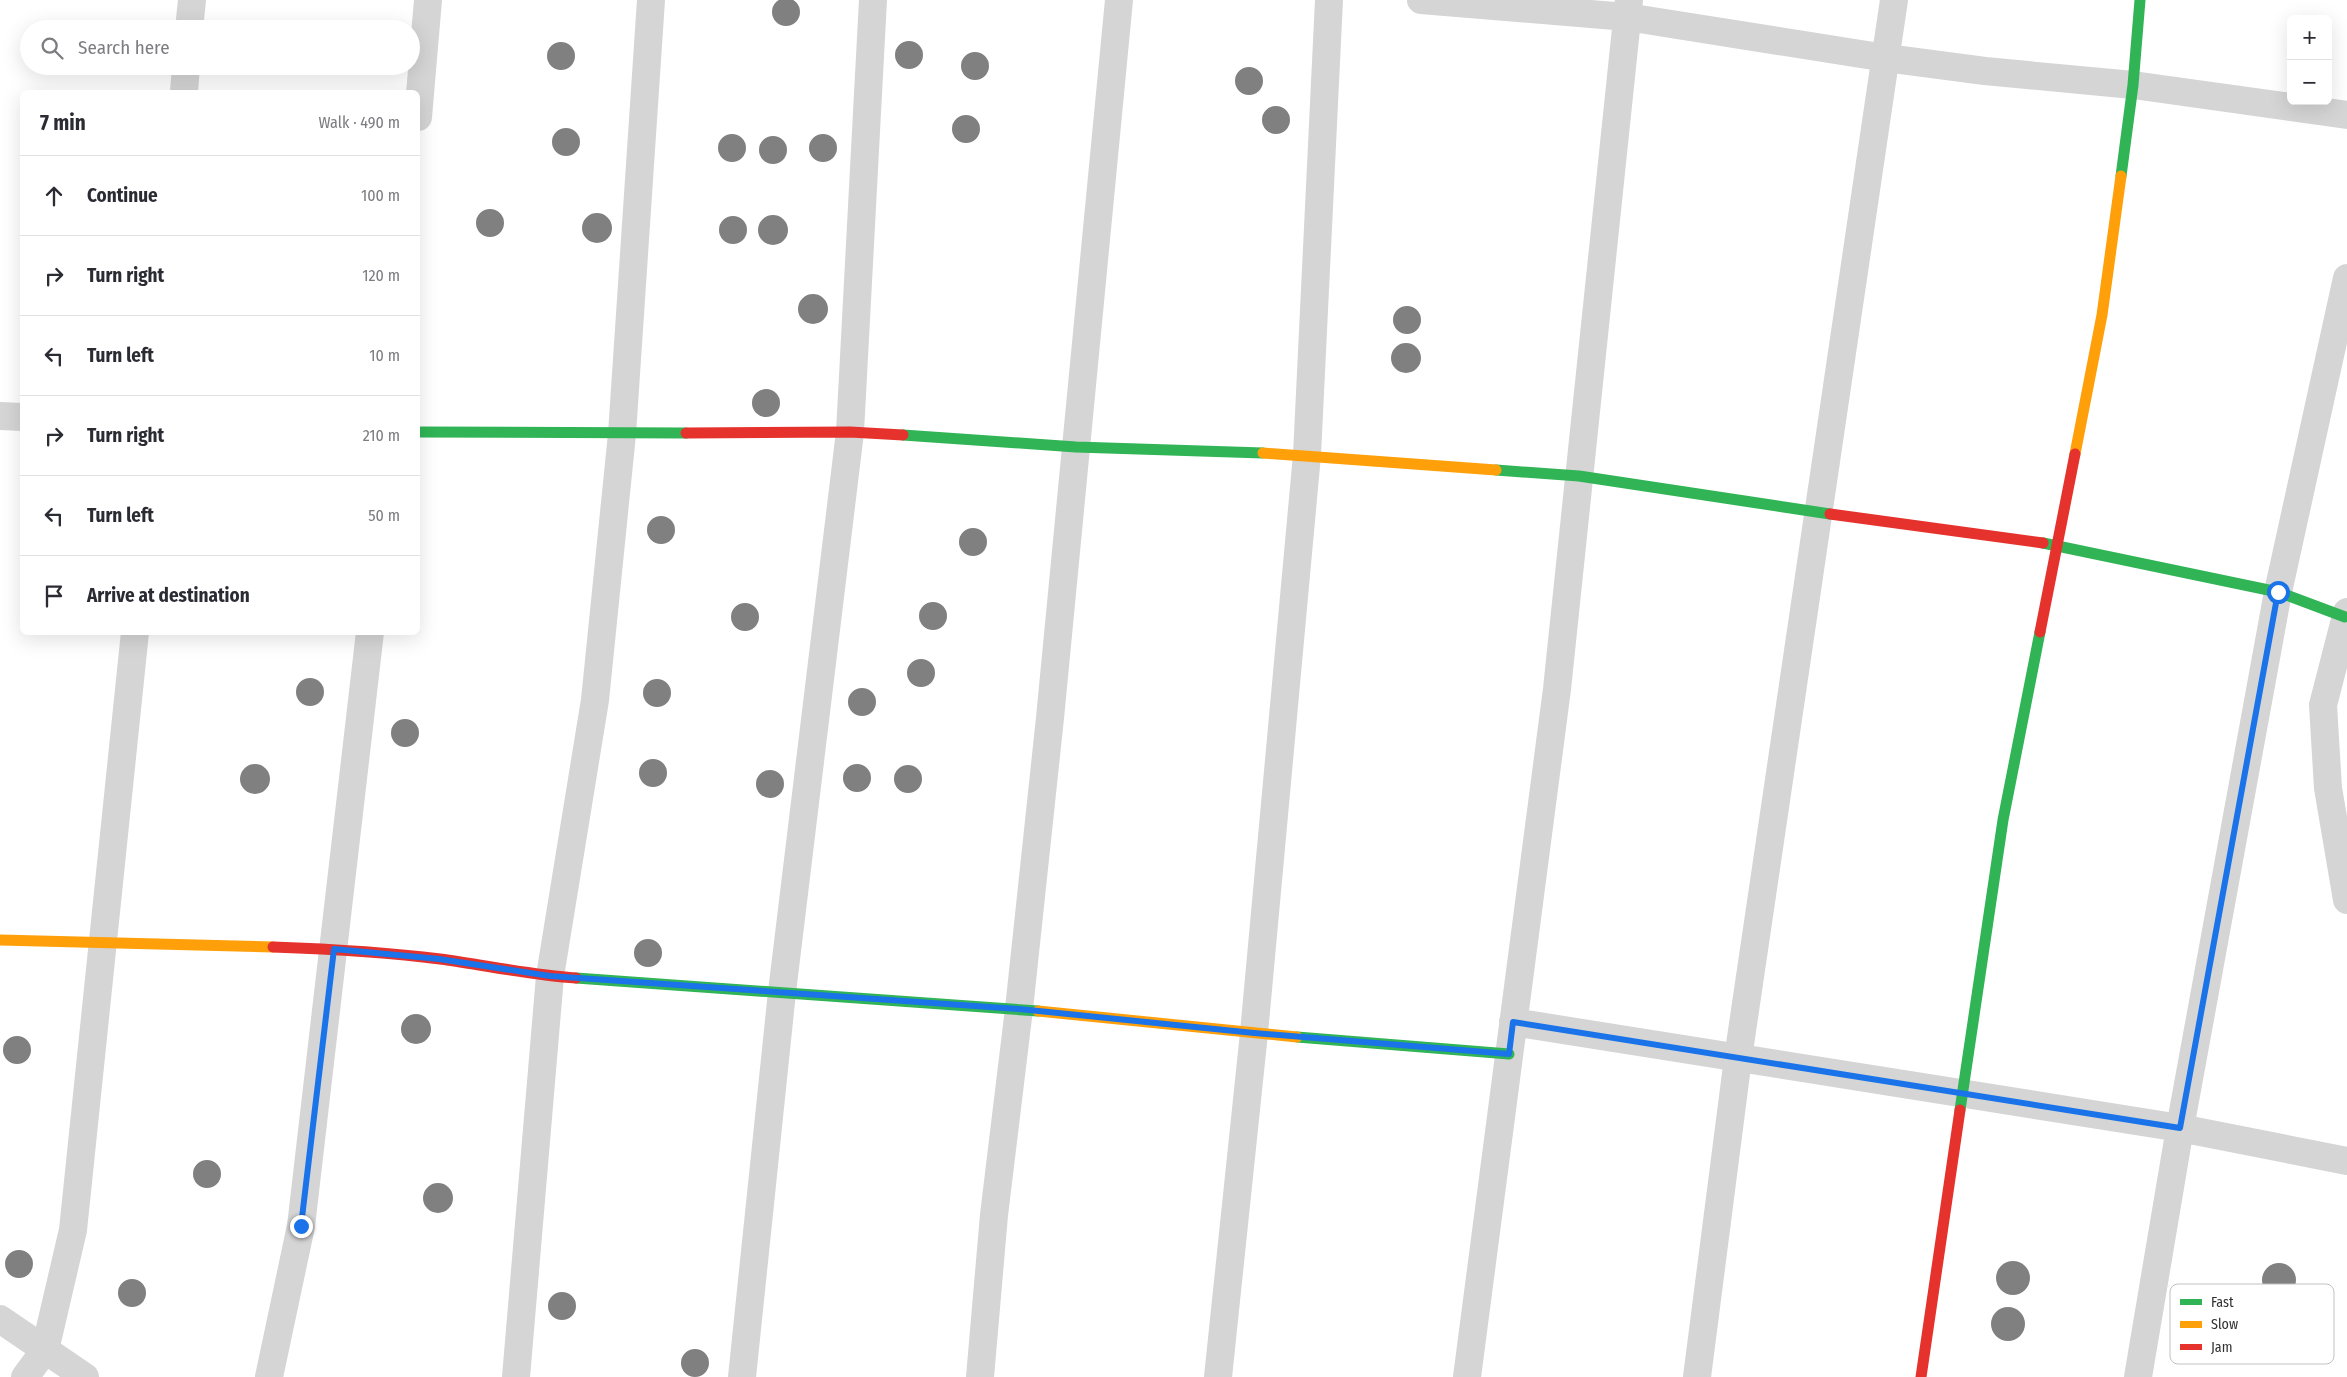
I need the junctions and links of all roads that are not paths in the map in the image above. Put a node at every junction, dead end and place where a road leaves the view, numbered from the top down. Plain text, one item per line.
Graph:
1 (192, 0) edge
2 (428, 0) edge
3 (651, 0) edge
4 (873, 0) edge
5 (1119, 0) edge
6 (1329, 0) edge
7 (1421, 0) edge
8 (1894, 0) edge
9 (2140, 0) edge
10 (1628, 8) edge
11 (190, 20) edge
12 (1886, 58) junction
13 (185, 75) edge
14 (2133, 84) junction
15 (184, 90) edge
16 (420, 94) edge
17 (2347, 115) edge
18 (2347, 278) edge
19 (0, 416) edge
20 (20, 417) edge
21 (420, 432) edge
22 (850, 432) junction
23 (622, 434) junction
24 (1076, 447) junction
25 (1307, 455) junction
26 (1579, 476) junction
27 (1818, 512) junction
28 (2058, 545) junction
29 (2278, 592) junction
30 (2346, 615) edge
31 (135, 635) edge
32 (370, 635) edge
33 (2347, 900) edge
34 (0, 940) edge
35 (103, 943) junction
36 (334, 949) junction
37 (550, 976) junction
38 (782, 992) junction
39 (1019, 1009) junction
40 (1513, 1022) junction
41 (1254, 1033) junction
42 (1509, 1054) junction
43 (1738, 1058) junction
44 (1962, 1094) junction
45 (2180, 1128) junction
46 (2347, 1161) edge
47 (0, 1319) edge
48 (45, 1350) junction
49 (25, 1377) edge
50 (86, 1377) edge
51 (270, 1377) edge
52 (516, 1377) edge
53 (742, 1377) edge
54 (980, 1377) edge
55 (1218, 1377) edge
56 (1467, 1377) edge
57 (1698, 1377) edge
58 (1921, 1377) edge
59 (2138, 1377) edge

1 - 11 street
2 - 16 street
3 - 23 street
4 - 22 street
5 - 24 street
6 - 25 street
7 - 10 street
8 - 12 street
9 - 14 street
10 - 12 street
10 - 26 street
12 - 14 street
12 - 27 street
13 - 15 street
14 - 17 street
14 - 28 street
18 - 29 street
19 - 20 street
21 - 23 street
22 - 23 street
22 - 24 street
22 - 38 street
23 - 37 street
24 - 25 street
24 - 39 street
25 - 26 street
25 - 41 street
26 - 27 street
26 - 40 street
27 - 28 street
27 - 43 street
28 - 29 street
28 - 44 street
29 - 30 street
29 - 45 street
30 - 33 street
31 - 35 street
32 - 36 street
34 - 35 street
35 - 36 street
35 - 48 street
36 - 37 street
36 - 51 street
37 - 38 street
37 - 52 street
38 - 39 street
38 - 53 street
39 - 41 street
39 - 54 street
40 - 42 street
40 - 43 street
41 - 42 street
41 - 55 street
42 - 56 street
43 - 44 street
43 - 57 street
44 - 45 street
44 - 58 street
45 - 46 street
45 - 59 street
47 - 48 street
48 - 49 street
48 - 50 street

